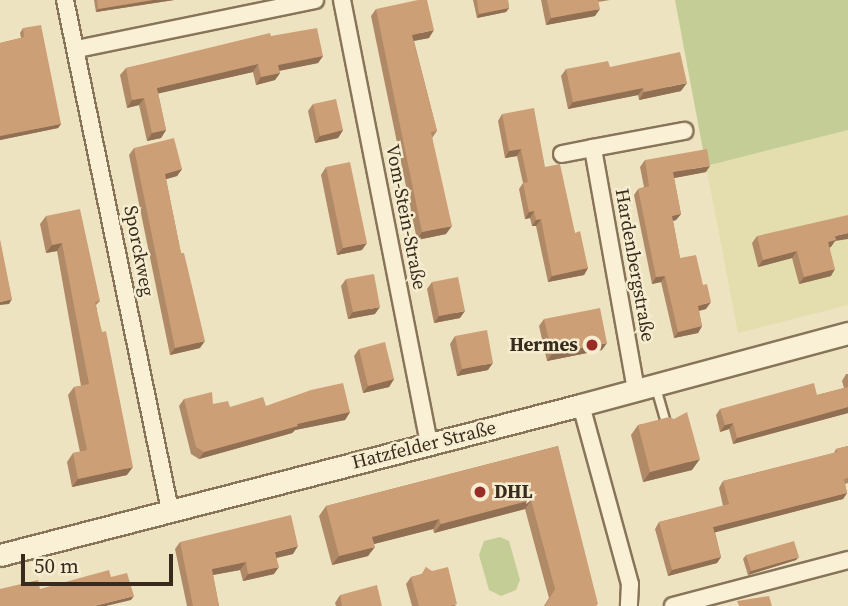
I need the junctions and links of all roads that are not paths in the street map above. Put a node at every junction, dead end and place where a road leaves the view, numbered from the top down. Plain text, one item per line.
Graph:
1 (65, 0) edge
2 (315, 0) edge
3 (342, 0) edge
4 (77, 49) junction
5 (684, 131) dead end
6 (593, 148) junction
7 (562, 154) dead end
8 (848, 333) edge
9 (646, 387) junction
10 (581, 405) junction
11 (666, 423) edge
12 (429, 443) junction
13 (170, 510) junction
14 (0, 555) edge
15 (848, 560) edge
16 (695, 603) edge
17 (629, 606) edge
18 (673, 606) edge

1 - 4 street, Sporckweg
2 - 4 street
3 - 12 street, Vom-Stein-Straße
4 - 13 street, Sporckweg
5 - 6 street
6 - 7 street
6 - 9 street, Hardenbergstraße
8 - 9 street, Hatzfelder Straße
9 - 10 street, Hatzfelder Straße
9 - 11 lane
10 - 12 street, Hatzfelder Straße
10 - 17 street
12 - 13 street, Hatzfelder Straße
13 - 14 street, Hatzfelder Straße
15 - 16 street
16 - 18 street

